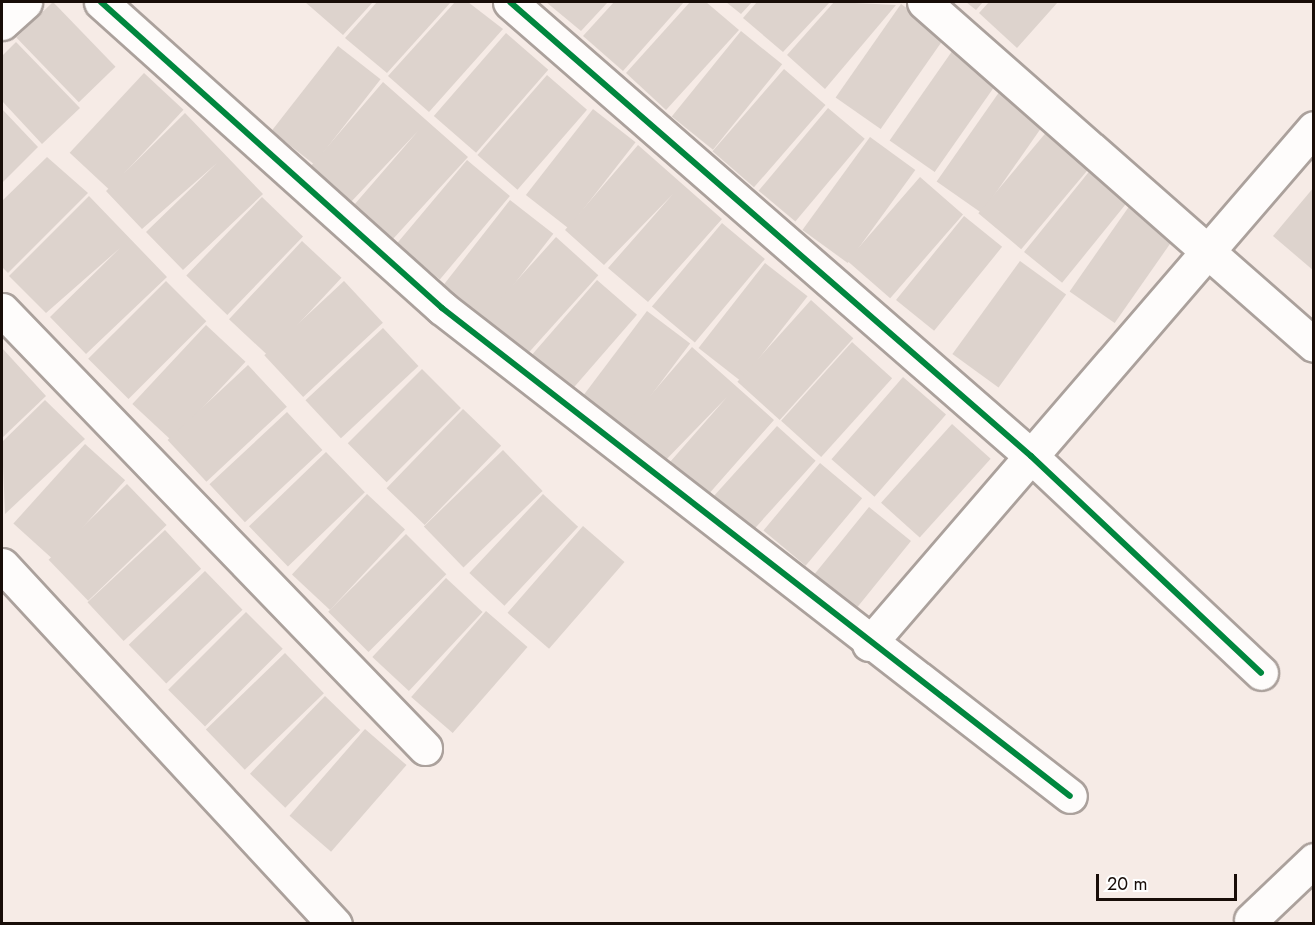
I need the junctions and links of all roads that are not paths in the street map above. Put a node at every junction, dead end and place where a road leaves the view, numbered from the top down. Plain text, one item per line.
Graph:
1 (25, 2) edge
2 (101, 2) edge
3 (510, 2) edge
4 (924, 2) edge
5 (2, 23) edge
6 (1314, 128) edge
7 (1210, 249) junction
8 (2, 310) edge
9 (1314, 345) edge
10 (1031, 456) junction
11 (2, 565) edge
12 (869, 644) junction
13 (1261, 673) dead end
14 (425, 748) dead end
15 (1070, 796) dead end
16 (1314, 860) edge
17 (1251, 920) dead end
18 (335, 924) edge

1 - 5 street
2 - 12 street
3 - 10 street
4 - 7 street
6 - 7 street
7 - 9 street
7 - 10 street
8 - 14 street
10 - 12 street
10 - 13 street
11 - 18 street
12 - 15 street
16 - 17 street

